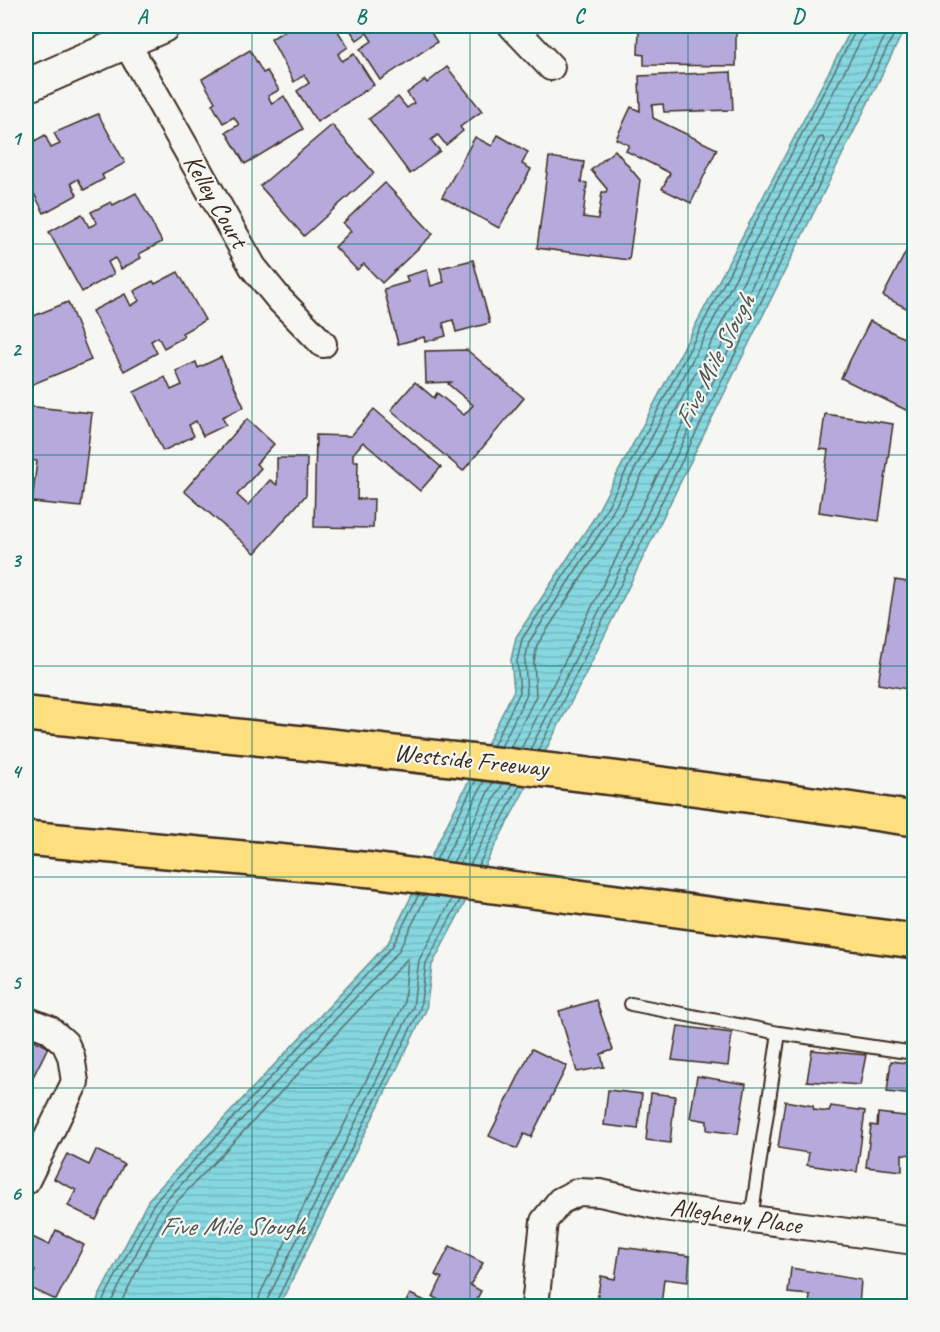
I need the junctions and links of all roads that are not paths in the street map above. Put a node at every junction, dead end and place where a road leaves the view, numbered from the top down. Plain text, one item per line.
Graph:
1 (163, 26) edge
2 (512, 26) edge
3 (127, 44) junction
4 (550, 67) dead end
5 (26, 86) edge
6 (323, 344) dead end
7 (26, 714) edge
8 (915, 819) edge
9 (26, 838) edge
10 (915, 941) edge
11 (631, 1004) dead end
12 (26, 1020) edge
13 (779, 1033) junction
14 (915, 1053) edge
15 (26, 1181) edge
16 (751, 1219) junction
17 (915, 1241) edge
18 (535, 1306) edge

1 - 3 street
2 - 4 street
3 - 5 street
3 - 6 street, Kelley Court
7 - 8 highway, Westside Freeway
9 - 10 highway
11 - 13 lane
12 - 15 street
13 - 14 lane
13 - 16 lane
16 - 17 street, Allegheny Place
16 - 18 street, Allegheny Place

